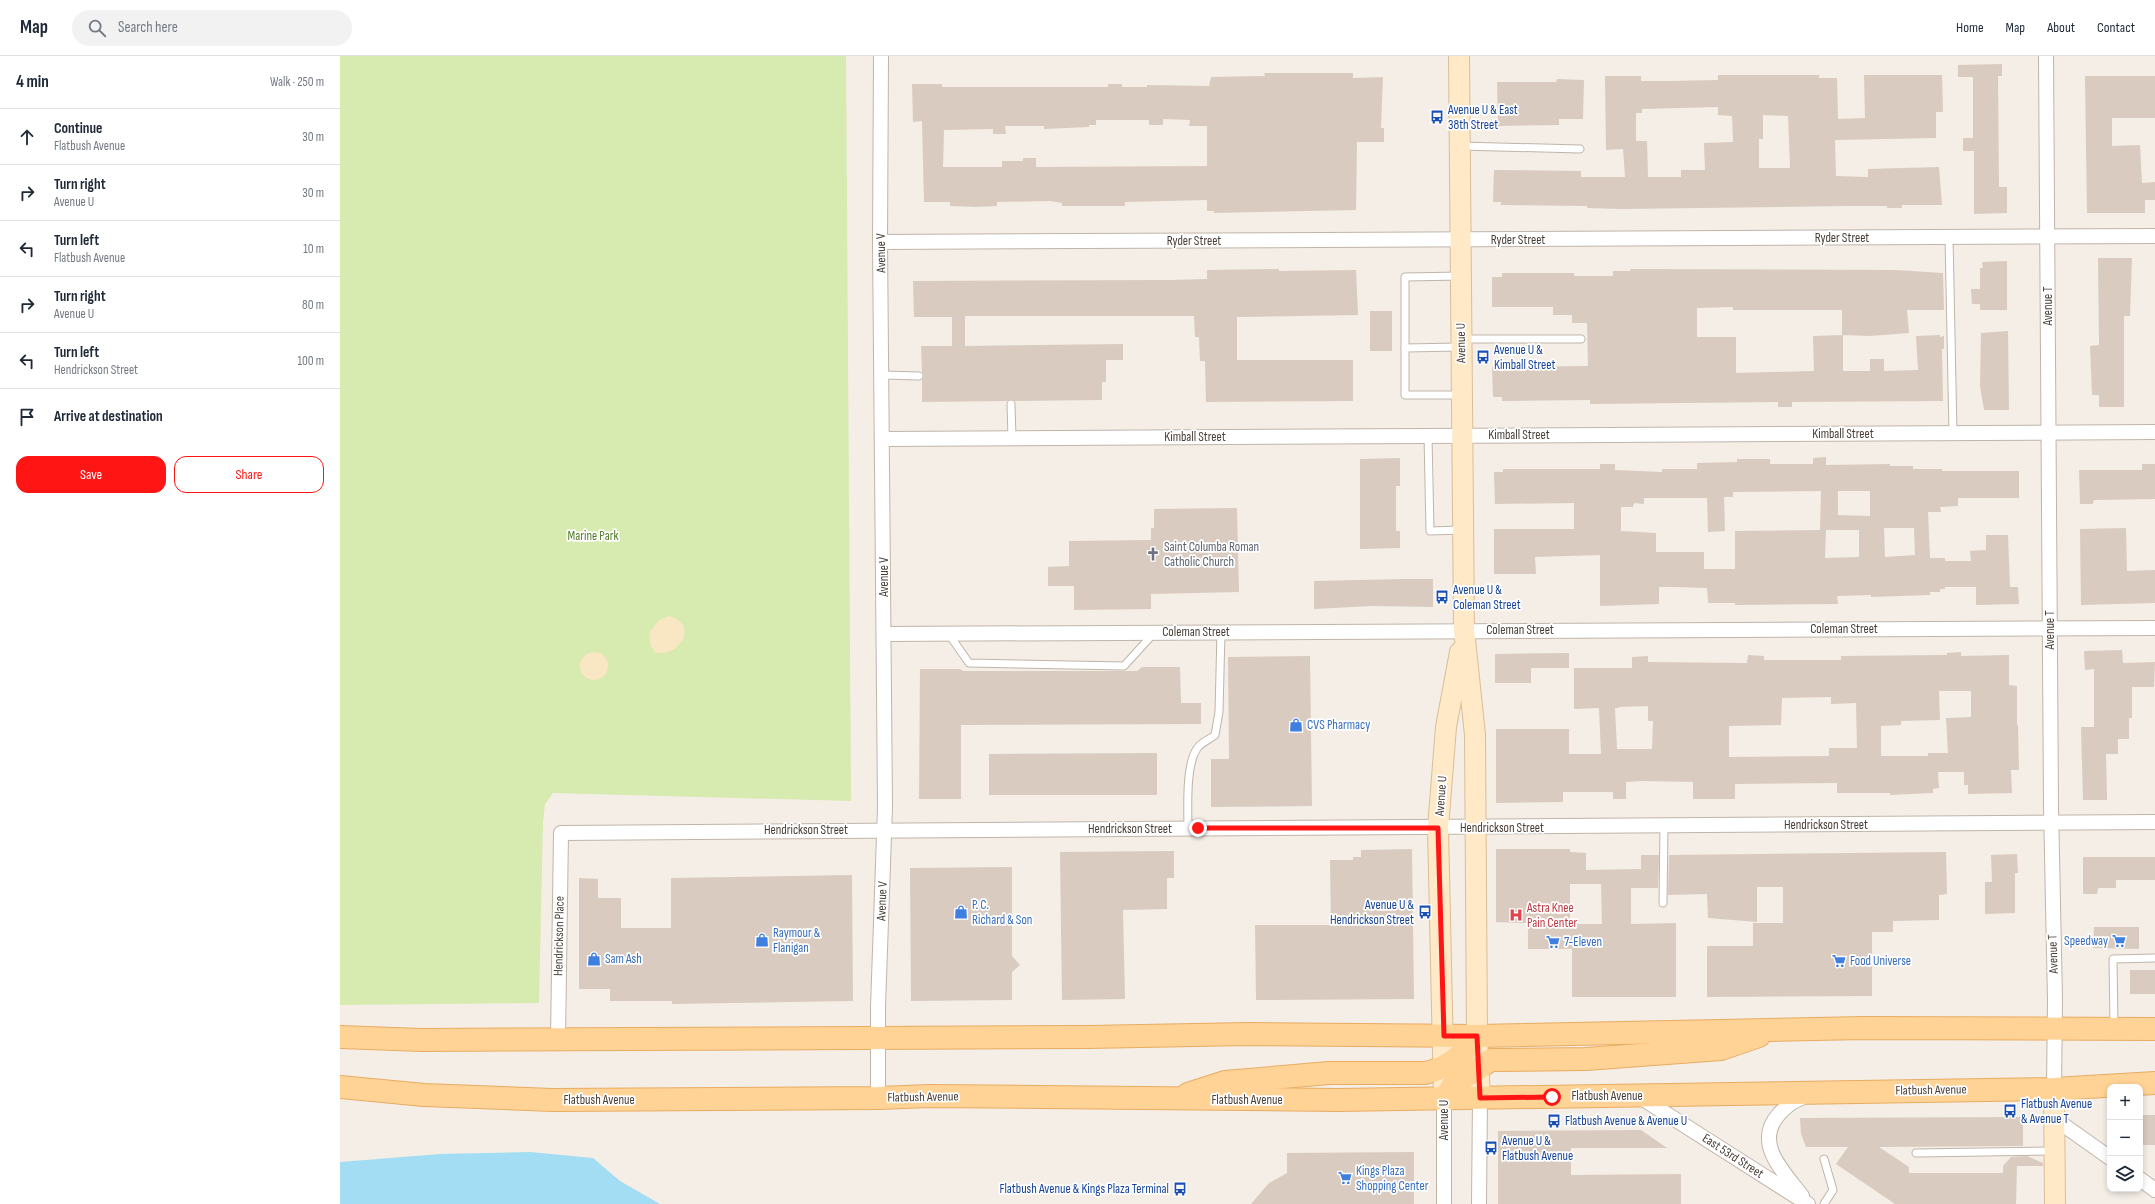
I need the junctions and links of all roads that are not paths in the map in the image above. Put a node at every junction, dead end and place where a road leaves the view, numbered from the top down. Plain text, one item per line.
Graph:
1 (881, 56) edge
2 (1459, 56) edge
3 (2046, 56) edge
4 (1460, 146) junction
5 (1580, 149) dead end
6 (2155, 236) edge
7 (1949, 237) junction
8 (2048, 237) junction
9 (1461, 240) junction
10 (880, 242) junction
11 (1461, 276) junction
12 (1581, 339) dead end
13 (1461, 343) junction
14 (1405, 348) junction
15 (883, 375) junction
16 (919, 376) dead end
17 (1462, 395) junction
18 (1011, 404) dead end
19 (2155, 432) edge
20 (1953, 433) junction
21 (2049, 433) junction
22 (1428, 435) junction
23 (1462, 435) junction
24 (1012, 438) junction
25 (883, 439) junction
26 (1463, 530) junction
27 (2050, 628) junction
28 (2155, 628) edge
29 (1464, 630) junction
30 (1155, 632) junction
31 (1221, 632) junction
32 (948, 633) junction
33 (884, 634) junction
34 (2155, 822) edge
35 (2051, 823) junction
36 (1664, 826) junction
37 (1438, 828) junction
38 (1477, 828) junction
39 (1188, 829) junction
40 (885, 830) junction
41 (560, 833) joint
42 (1663, 903) dead end
43 (2155, 958) edge
44 (2155, 1029) edge
45 (1778, 1030) junction
46 (2056, 1030) junction
47 (2114, 1030) junction
48 (1444, 1036) junction
49 (1477, 1036) junction
50 (340, 1037) edge
51 (878, 1038) junction
52 (558, 1039) junction
53 (1444, 1067) junction
54 (1478, 1067) junction
55 (2155, 1083) edge
56 (340, 1087) edge
57 (2054, 1089) junction
58 (1825, 1092) junction
59 (1640, 1096) junction
60 (878, 1098) junction
61 (1480, 1098) junction
62 (1172, 1099) junction
63 (1444, 1099) junction
64 (2056, 1119) junction
65 (2055, 1151) junction
66 (1916, 1153) dead end
67 (2107, 1156) edge
68 (1824, 1159) dead end
69 (2143, 1181) edge
70 (2155, 1190) edge
71 (1444, 1204) edge
72 (1479, 1204) edge
73 (1807, 1204) edge
74 (1824, 1204) edge
75 (2055, 1204) edge

1 - 10 street, Avenue V
2 - 4 main road, Avenue U
3 - 8 street, Avenue T
4 - 5 lane
4 - 9 main road, Avenue U
6 - 8 street, Ryder Street
7 - 8 street, Ryder Street
7 - 9 street, Ryder Street
7 - 20 lane
8 - 21 street, Avenue T
9 - 10 street, Ryder Street
9 - 11 main road, Avenue U
10 - 15 street, Avenue V
11 - 13 main road, Avenue U
11 - 14 lane
12 - 13 lane
13 - 14 lane
13 - 17 main road, Avenue U
14 - 17 lane
15 - 16 lane
15 - 25 street, Avenue V
17 - 23 main road, Avenue U
18 - 24 lane
19 - 21 street, Kimball Street
20 - 21 street, Kimball Street
20 - 23 street, Kimball Street
21 - 27 street, Avenue T
22 - 23 street, Kimball Street
22 - 24 street, Kimball Street
22 - 26 lane
23 - 26 main road, Avenue U
24 - 25 street, Kimball Street
25 - 33 street, Avenue V
26 - 29 main road, Avenue U
27 - 28 street, Coleman Street
27 - 29 street, Coleman Street
27 - 35 street, Avenue T
29 - 31 street, Coleman Street
29 - 37 main road, Avenue U
29 - 38 main road, Avenue U
30 - 31 street, Coleman Street
30 - 32 street, Coleman Street
30 - 32 lane
31 - 39 lane
32 - 33 street, Coleman Street
33 - 40 street, Avenue V
34 - 35 street, Hendrickson Street
35 - 36 street, Hendrickson Street
35 - 46 street, Avenue T
36 - 38 street, Hendrickson Street
36 - 42 lane
37 - 38 street, Hendrickson Street
37 - 39 street, Hendrickson Street
37 - 48 main road, Avenue U
38 - 49 main road, Avenue U
39 - 40 street, Hendrickson Street
40 - 41 street, Hendrickson Street
40 - 51 street, Avenue V
41 - 52 street, Hendrickson Place
43 - 47 lane
44 - 47 main road
45 - 46 main road
45 - 49 main road
45 - 54 main road
46 - 47 main road
46 - 57 street, Avenue T
48 - 49 main road
48 - 51 main road
48 - 53 main road, Avenue U
49 - 53 main road
49 - 54 main road, Avenue U
50 - 52 main road
51 - 52 main road
51 - 60 street, Avenue V
53 - 62 main road
53 - 63 main road, Avenue U
54 - 61 main road, Avenue U
54 - 63 main road
55 - 57 main road, Flatbush Avenue
56 - 60 main road, Flatbush Avenue
57 - 58 main road, Flatbush Avenue
57 - 64 main road, Avenue T
58 - 59 main road, Flatbush Avenue
58 - 73 street, East 53rd Street
59 - 61 main road, Flatbush Avenue
59 - 73 street, East 53rd Street
60 - 62 main road, Flatbush Avenue
61 - 63 main road, Flatbush Avenue
61 - 72 street, Avenue U
62 - 63 main road, Flatbush Avenue
63 - 71 street, Avenue U
64 - 65 main road, Avenue T
64 - 67 street
65 - 66 lane
65 - 75 main road, Avenue T
68 - 74 lane
69 - 70 street

